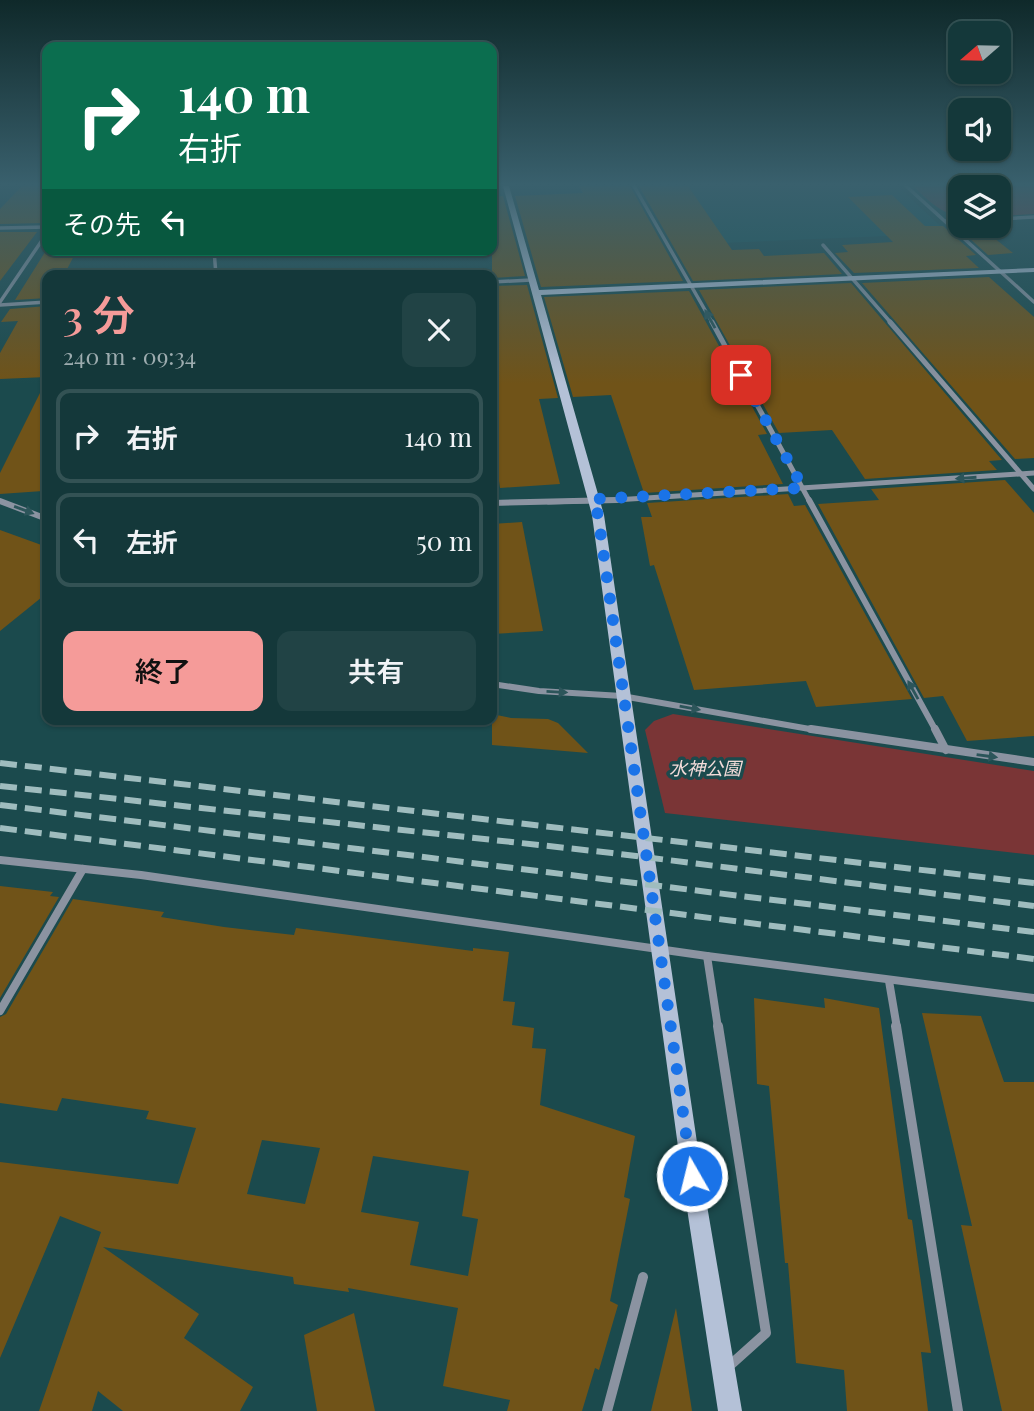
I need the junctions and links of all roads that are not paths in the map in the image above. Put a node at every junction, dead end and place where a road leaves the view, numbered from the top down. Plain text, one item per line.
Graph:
1 (35, 252) edge
2 (524, 252) edge
3 (672, 252) edge
4 (828, 252) edge
5 (978, 252) edge
6 (1034, 270) edge
7 (999, 272) junction
8 (851, 279) junction
9 (531, 280) junction
10 (497, 282) edge
11 (692, 286) junction
12 (535, 293) junction
13 (42, 302) edge
14 (1034, 302) edge
15 (0, 304) edge
16 (1034, 473) edge
17 (1021, 474) junction
18 (803, 488) junction
19 (1034, 489) edge
20 (593, 499) junction
21 (0, 501) edge
22 (497, 503) edge
23 (42, 517) edge
24 (497, 685) edge
25 (622, 696) junction
26 (946, 750) junction
27 (1034, 762) edge
28 (0, 860) edge
29 (83, 869) junction
30 (707, 956) junction
31 (890, 981) junction
32 (1034, 998) edge
33 (0, 1010) edge
34 (643, 1277) dead end
35 (724, 1371) junction
36 (607, 1411) edge
37 (730, 1411) edge
38 (958, 1411) edge

1 - 15 street
2 - 9 street
3 - 11 street
4 - 8 street
5 - 7 street
6 - 7 street
7 - 8 street
7 - 14 street
8 - 11 street
8 - 17 street
9 - 10 street
9 - 12 street
11 - 12 street
18 -> 11 street
12 - 20 street
13 - 15 street
16 - 17 street
17 -> 18 street
17 - 19 street
18 - 20 street
26 -> 18 street
20 - 22 street
20 - 25 street
21 -> 23 street
24 -> 25 street
25 -> 26 street
25 - 35 street
26 -> 27 street
28 - 29 street
29 - 30 street
29 - 33 street
30 - 31 street
30 - 35 street
31 - 32 street
31 - 38 street
34 - 36 street
35 - 37 street

